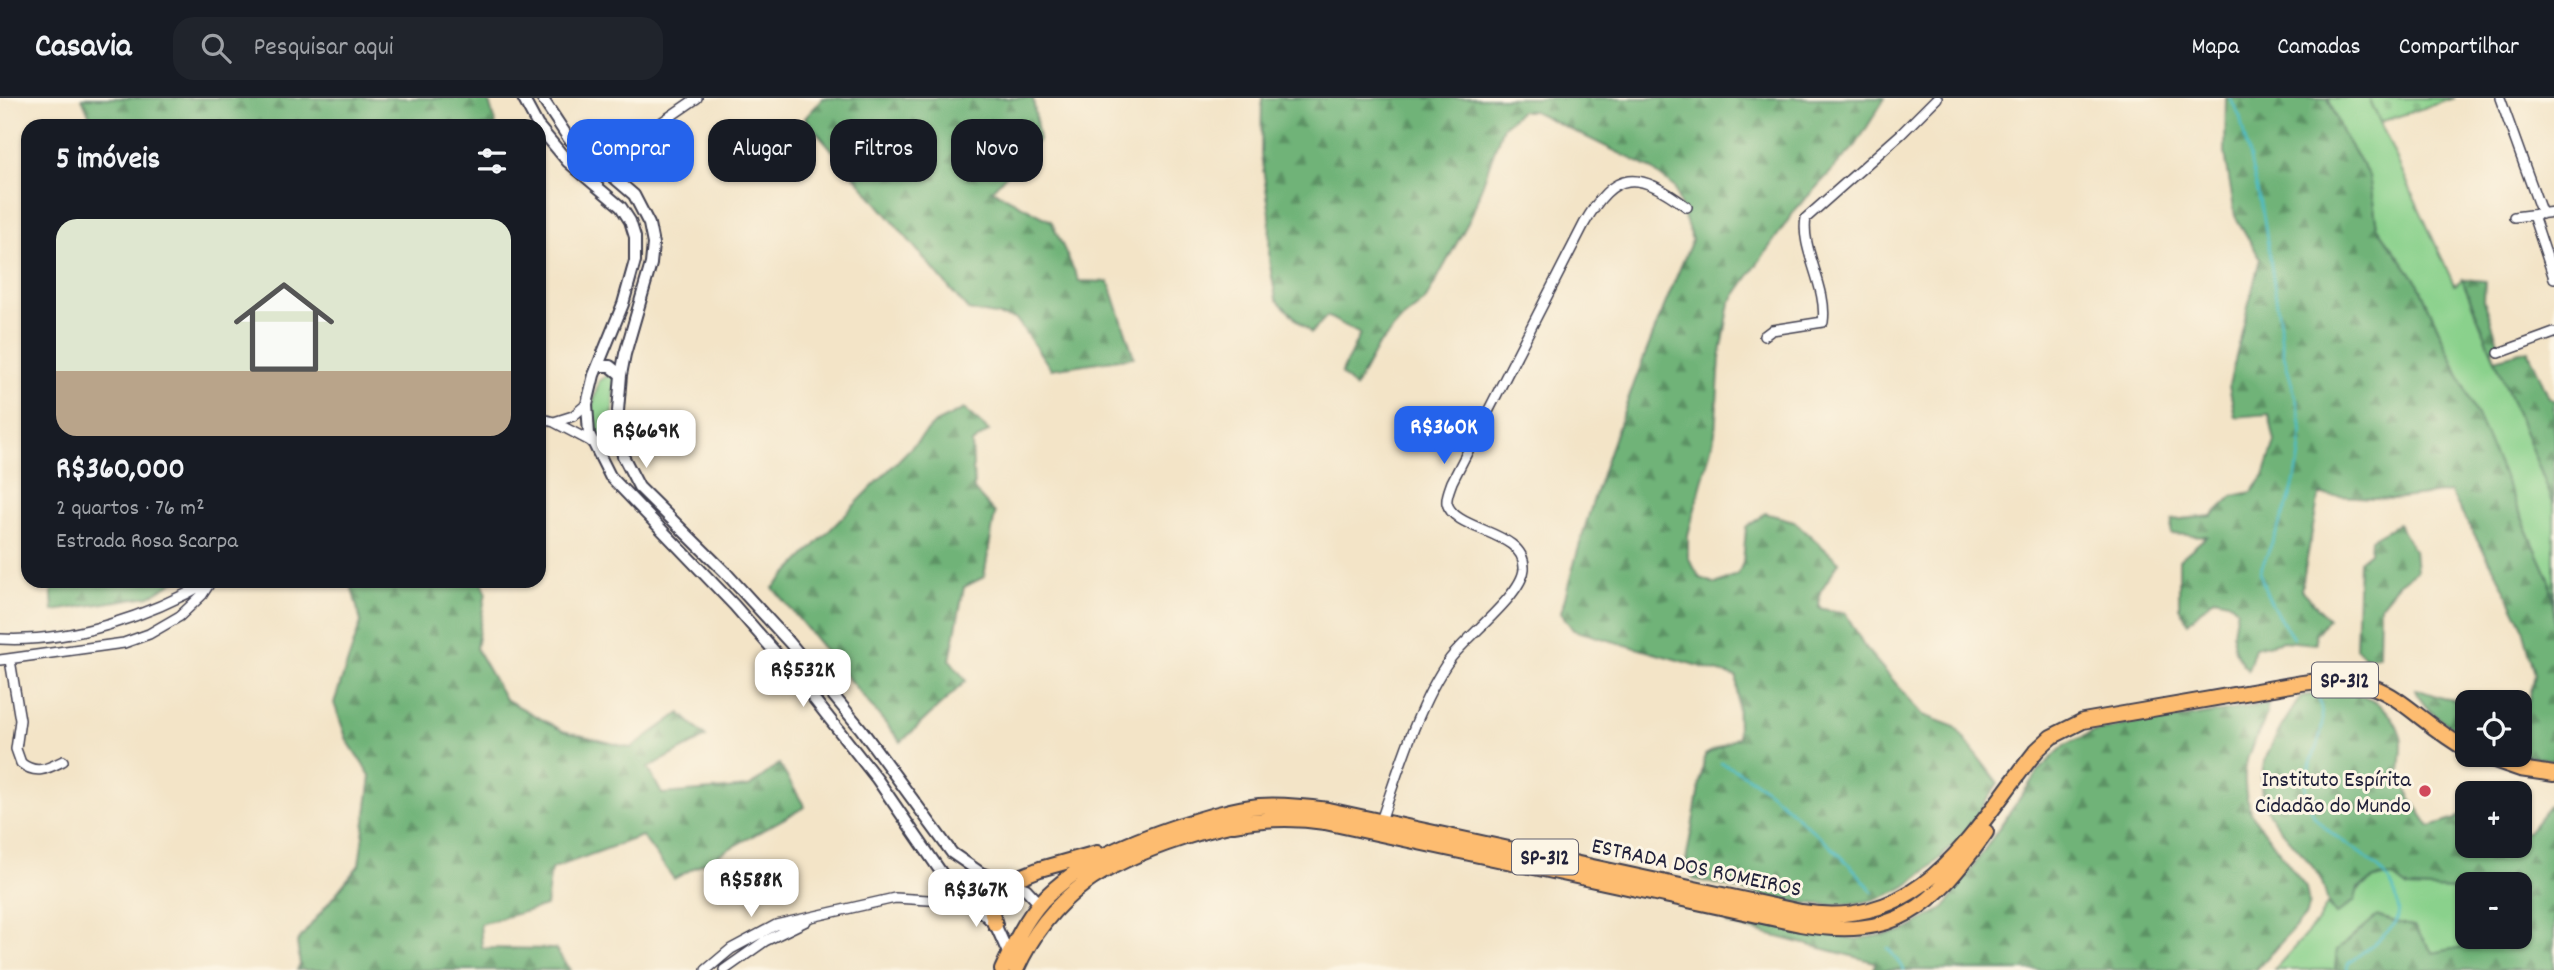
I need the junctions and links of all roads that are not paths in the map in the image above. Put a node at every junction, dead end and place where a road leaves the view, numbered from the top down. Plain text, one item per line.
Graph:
1 (523, 98) edge
2 (542, 98) edge
3 (697, 98) edge
4 (1937, 98) edge
5 (2500, 98) edge
6 (535, 119) edge
7 (666, 119) edge
8 (546, 135) edge
9 (567, 136) edge
10 (618, 182) edge
11 (1687, 207) dead end
12 (2554, 212) edge
13 (2538, 214) junction
14 (2514, 217) dead end
15 (2554, 278) edge
16 (2554, 332) edge
17 (1764, 336) dead end
18 (2499, 353) dead end
19 (598, 366) junction
20 (621, 375) junction
21 (587, 404) junction
22 (546, 420) edge
23 (554, 422) junction
24 (592, 442) junction
25 (620, 444) junction
26 (198, 588) edge
27 (206, 588) edge
28 (0, 639) edge
29 (5, 660) edge
30 (2455, 743) edge
31 (63, 761) dead end
32 (2514, 767) edge
33 (2554, 774) edge
34 (2018, 776) junction
35 (1381, 821) junction
36 (1122, 846) junction
37 (1005, 883) junction
38 (958, 892) junction
39 (1040, 904) junction
40 (818, 915) junction
41 (995, 924) junction
42 (1016, 955) junction
43 (729, 969) edge
44 (706, 970) edge
45 (1002, 970) edge
46 (1016, 970) edge

1 - 6 street
2 - 9 street
3 - 7 street
4 - 17 street
5 - 13 street
8 - 19 street
10 - 20 street
11 - 35 street
12 - 13 street
13 - 14 street
13 - 15 street
16 - 18 street
19 - 20 street
19 - 21 street
20 - 25 street
21 - 23 street
21 - 24 street
22 - 23 street
23 - 24 street
24 - 25 street
24 - 38 street
25 - 37 street
26 - 28 street
27 - 29 street
29 - 31 street
30 - 34 main road, ESTRADA DOS ROMEIROS / SP-312
32 - 33 main road
34 - 35 main road, ESTRADA DOS ROMEIROS / SP-312
34 - 42 main road, ESTRADA DOS ROMEIROS / SP-312
35 - 36 main road, ESTRADA DOS ROMEIROS / SP-312
36 - 37 main road
36 - 39 main road, ESTRADA DOS ROMEIROS / SP-312
37 - 38 main road
37 - 39 street
37 - 41 main road
38 - 40 street
38 - 41 street
39 - 42 main road, ESTRADA DOS ROMEIROS / SP-312
40 - 43 street
40 - 44 street
41 - 42 street
42 - 45 main road, ESTRADA DOS ROMEIROS / SP-312
42 - 46 main road, ESTRADA DOS ROMEIROS / SP-312

